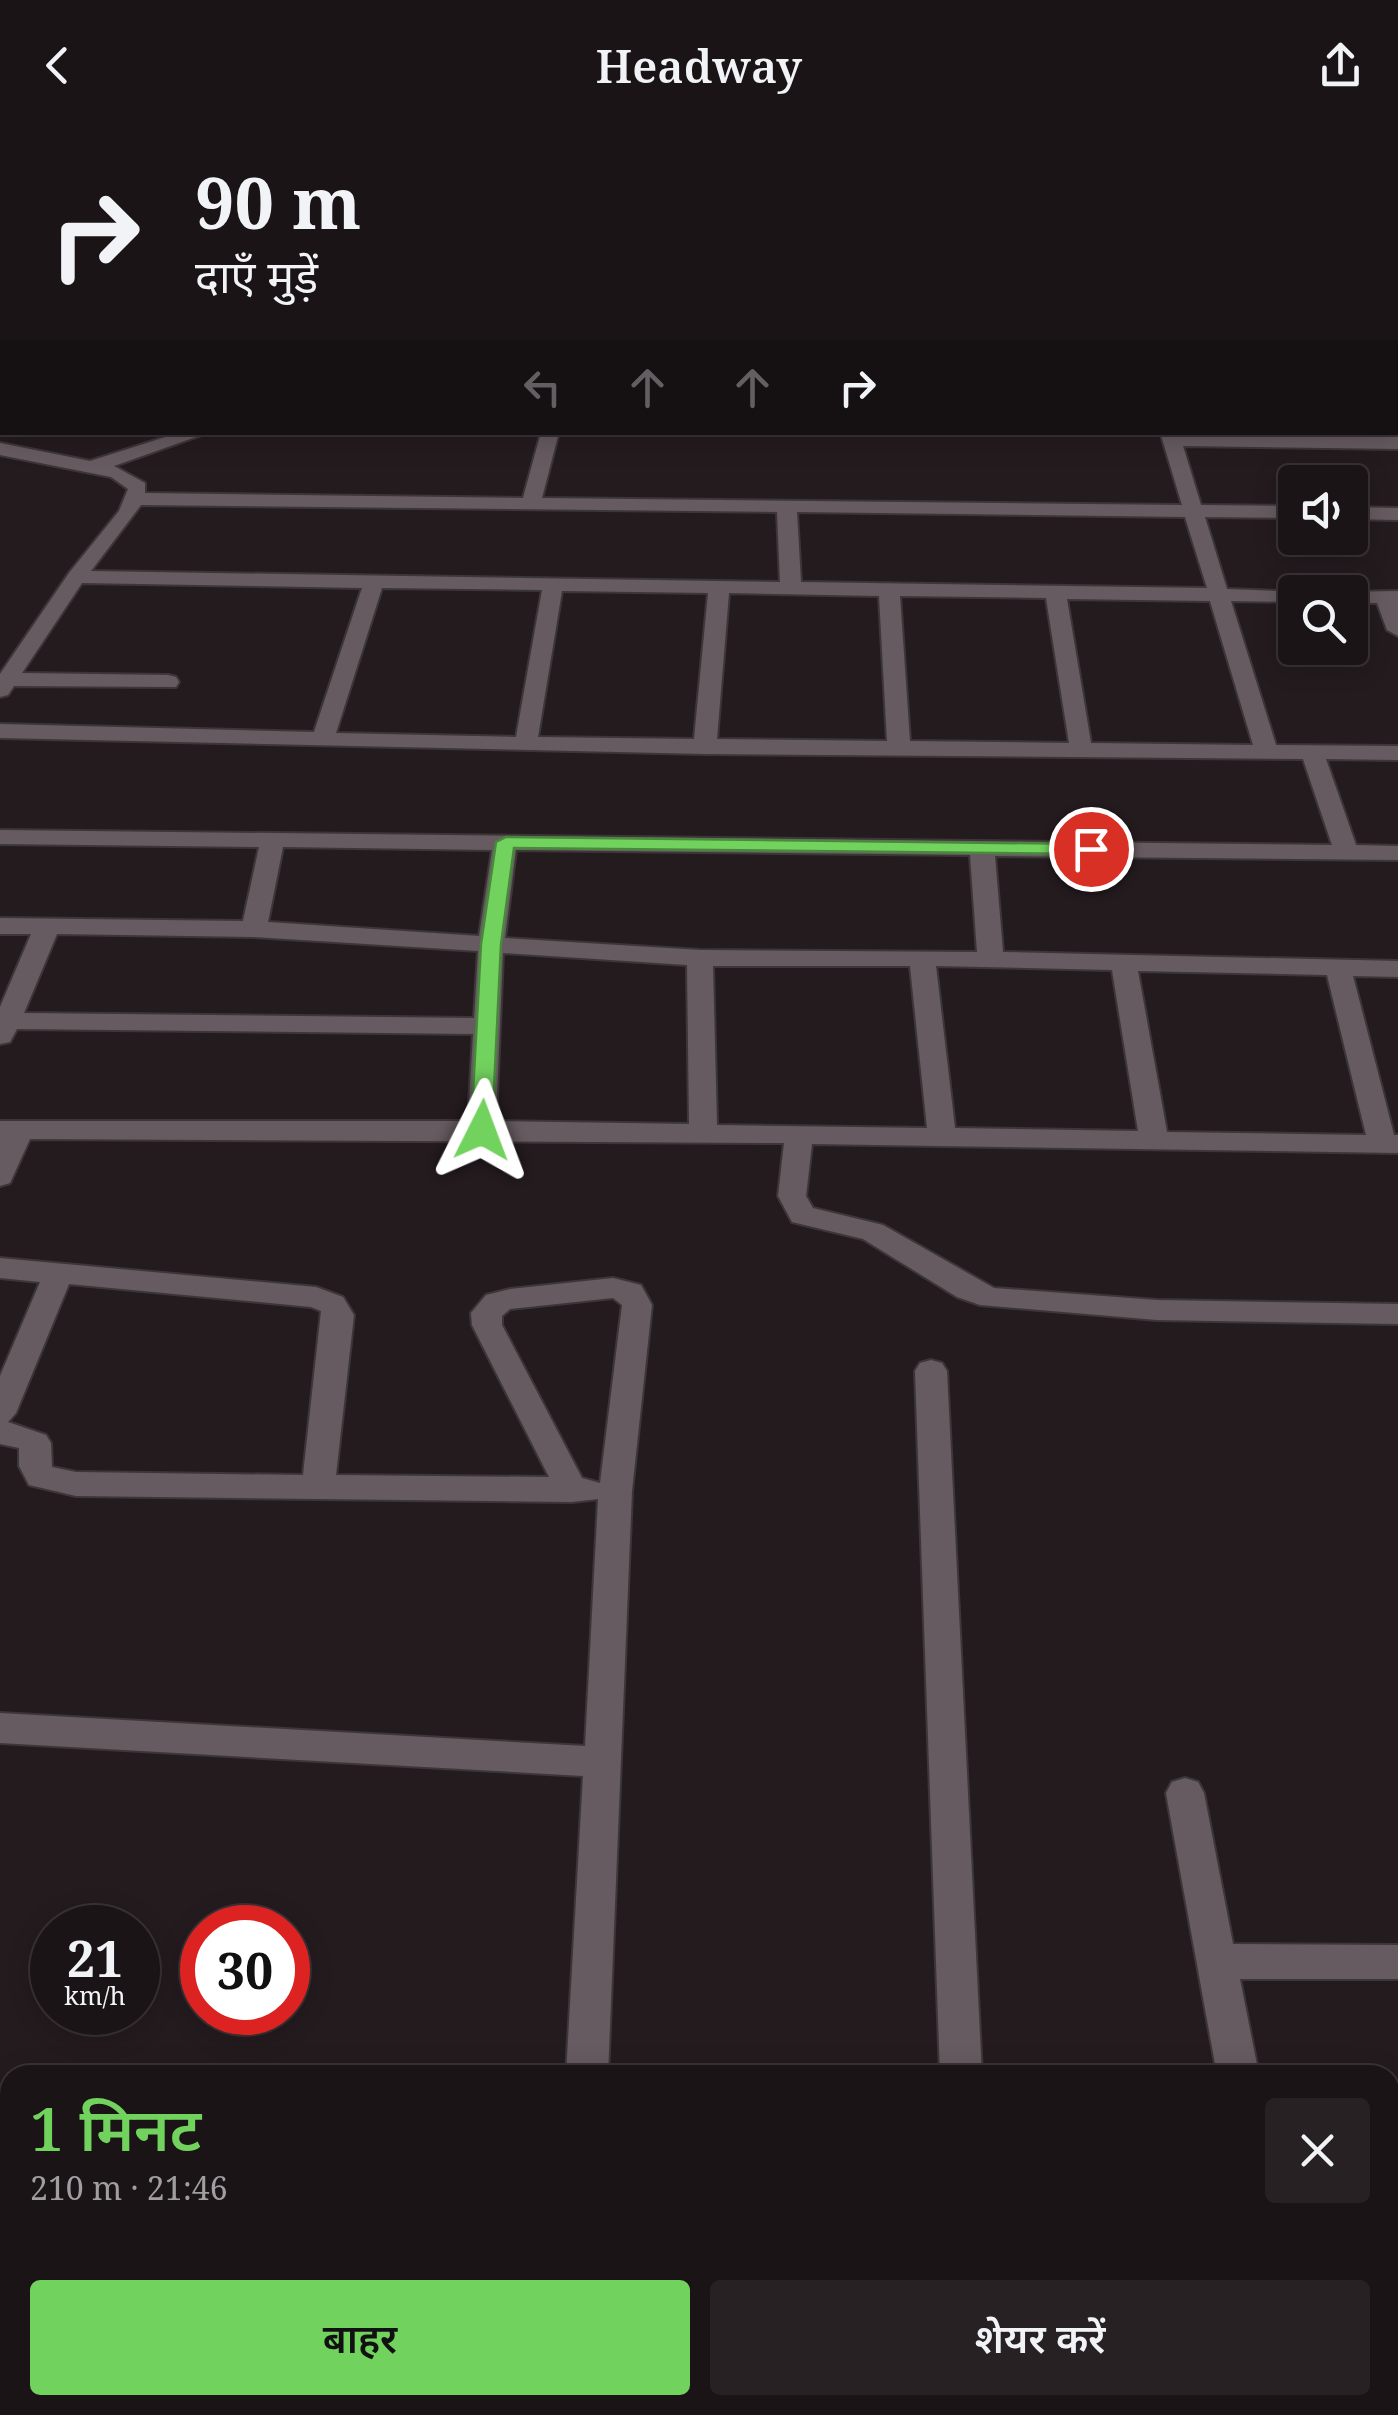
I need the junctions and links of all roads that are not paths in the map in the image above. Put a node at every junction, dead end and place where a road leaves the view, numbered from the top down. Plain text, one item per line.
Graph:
1 (155, 435) edge
2 (191, 435) edge
3 (549, 435) edge
4 (1170, 436) edge
5 (1323, 438) edge
6 (169, 442) junction
7 (1398, 444) edge
8 (0, 449) edge
9 (91, 467) junction
10 (136, 499) junction
11 (531, 504) junction
12 (787, 507) junction
13 (1192, 510) junction
14 (1278, 512) edge
15 (1368, 513) edge
16 (1398, 514) edge
17 (76, 577) junction
18 (374, 582) junction
19 (553, 585) junction
20 (719, 588) junction
21 (791, 588) junction
22 (888, 590) junction
23 (1056, 593) junction
24 (1218, 595) junction
25 (1278, 596) edge
26 (1391, 597) edge
27 (1398, 630) edge
28 (27, 649) junction
29 (0, 656) edge
30 (168, 682) dead end
31 (4, 684) edge
32 (0, 731) edge
33 (323, 738) junction
34 (526, 744) junction
35 (899, 746) junction
36 (704, 747) junction
37 (1081, 748) junction
38 (1267, 752) junction
39 (1312, 753) junction
40 (1398, 753) edge
41 (0, 837) edge
42 (273, 840) junction
43 (506, 842) junction
44 (982, 848) junction
45 (1346, 852) junction
46 (1398, 853) edge
47 (0, 926) edge
48 (47, 926) junction
49 (254, 928) junction
50 (491, 944) junction
51 (700, 958) junction
52 (922, 958) junction
53 (991, 961) junction
54 (1124, 965) junction
55 (1338, 968) junction
56 (1398, 969) edge
57 (487, 1026) junction
58 (4, 1030) edge
59 (10, 1130) edge
60 (482, 1130) junction
61 (702, 1133) junction
62 (799, 1135) junction
63 (942, 1137) junction
64 (1154, 1140) junction
65 (1390, 1144) edge
66 (0, 1177) edge
67 (0, 1268) edge
68 (59, 1273) junction
69 (1398, 1314) edge
70 (931, 1371) dead end
71 (0, 1413) edge
72 (0, 1432) edge
73 (318, 1486) junction
74 (572, 1490) junction
75 (615, 1490) junction
76 (0, 1728) edge
77 (602, 1762) junction
78 (1185, 1793) dead end
79 (1217, 1962) junction
80 (1398, 1962) edge
81 (587, 2065) edge
82 (961, 2065) edge
83 (1236, 2065) edge

1 - 6 street
2 - 6 street
3 - 11 street
4 - 5 street
4 - 13 street
5 - 7 street
6 - 9 street
8 - 9 street
9 - 10 street
10 - 11 street
10 - 17 street
11 - 12 street
12 - 13 street
12 - 21 street
13 - 14 street
13 - 24 street
15 - 16 street
17 - 18 street
17 - 28 street
18 - 19 street
18 - 33 street
19 - 20 street
19 - 34 street
20 - 21 street
20 - 36 street
21 - 22 street
22 - 23 street
22 - 35 street
23 - 24 street
23 - 37 street
24 - 25 street
24 - 38 street
26 - 27 street
28 - 29 street
28 - 31 street
30 - 31 street
32 - 33 street
33 - 34 street
34 - 36 street
35 - 36 street
35 - 37 street
37 - 38 street
38 - 39 street
39 - 40 street
39 - 45 street
41 - 42 street
42 - 43 street
42 - 49 street
43 - 44 street
43 - 50 street
44 - 45 street
44 - 53 street
45 - 46 street
47 - 48 street
48 - 49 street
48 - 58 street
49 - 50 street
50 - 51 street
50 - 57 street
51 - 52 street
51 - 61 street
52 - 53 street
52 - 63 street
53 - 54 street
54 - 55 street
54 - 64 street
55 - 56 street
55 - 65 street
57 - 58 street
57 - 60 street
59 - 60 street
59 - 66 street
60 - 61 street
61 - 62 street
62 - 63 street
62 - 69 street
63 - 64 street
64 - 65 street
67 - 68 street
68 - 71 street
68 - 73 street
70 - 82 street
72 - 73 street
73 - 74 street
74 - 75 street
74 - 75 street
75 - 77 street
76 - 77 street
77 - 81 street
78 - 79 street
79 - 80 street
79 - 83 street

